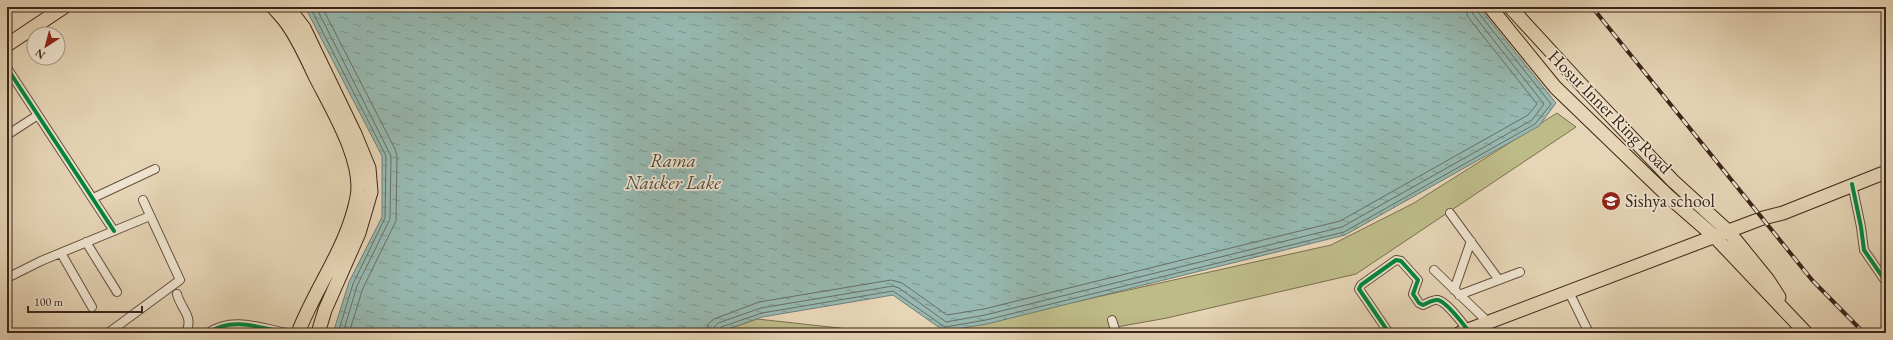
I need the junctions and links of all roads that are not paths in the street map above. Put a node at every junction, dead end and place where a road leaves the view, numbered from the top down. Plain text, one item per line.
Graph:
1 (64, 7) edge
2 (273, 7) edge
3 (288, 7) edge
4 (1490, 7) edge
5 (1510, 7) edge
6 (7, 45) edge
7 (7, 68) edge
8 (38, 115) junction
9 (1612, 117) junction
10 (1599, 129) junction
11 (7, 135) edge
12 (155, 169) dead end
13 (1886, 172) edge
14 (1852, 184) junction
15 (92, 198) junction
16 (143, 200) dead end
17 (1450, 214) dead end
18 (150, 216) junction
19 (114, 230) junction
20 (1729, 232) junction
21 (1715, 237) junction
22 (1471, 241) junction
23 (86, 242) junction
24 (61, 253) junction
25 (1434, 270) dead end
26 (1520, 272) dead end
27 (7, 278) edge
28 (1499, 280) junction
29 (1886, 282) edge
30 (117, 292) dead end
31 (1457, 292) junction
32 (1569, 292) junction
33 (177, 294) dead end
34 (92, 307) dead end
35 (1112, 320) dead end
36 (1488, 322) junction
37 (1796, 322) junction
38 (1464, 331) edge
39 (186, 332) edge
40 (108, 333) edge
41 (208, 333) edge
42 (287, 333) edge
43 (298, 333) edge
44 (318, 333) edge
45 (1116, 333) edge
46 (1389, 333) edge
47 (1589, 333) edge
48 (1806, 333) edge

1 - 6 main road
2 - 43 main road
3 - 44 main road
4 - 10 main road, Hosur Inner Ring Road
5 - 9 main road, Hosur Inner Ring Road
7 - 8 street
8 - 11 street
8 - 15 street
9 - 10 main road
9 - 20 main road, Hosur Inner Ring Road
10 - 21 main road, Hosur Inner Ring Road
12 - 15 street
13 - 14 main road
14 - 20 main road
14 - 29 street
15 - 19 street
16 - 18 street
17 - 22 street
18 - 19 street
18 - 40 street
19 - 23 street
20 - 21 main road
20 - 37 main road, Hosur Inner Ring Road
21 - 32 main road
21 - 37 main road, Hosur Inner Ring Road
22 - 28 street
22 - 31 street
23 - 24 street
23 - 30 street
24 - 27 street
24 - 34 street
25 - 31 street
26 - 28 street
28 - 31 street
31 - 36 street
32 - 36 main road
32 - 47 street
33 - 39 street
35 - 45 street
36 - 38 main road
37 - 48 main road, Hosur Inner Ring Road
38 - 46 street
41 - 42 street

